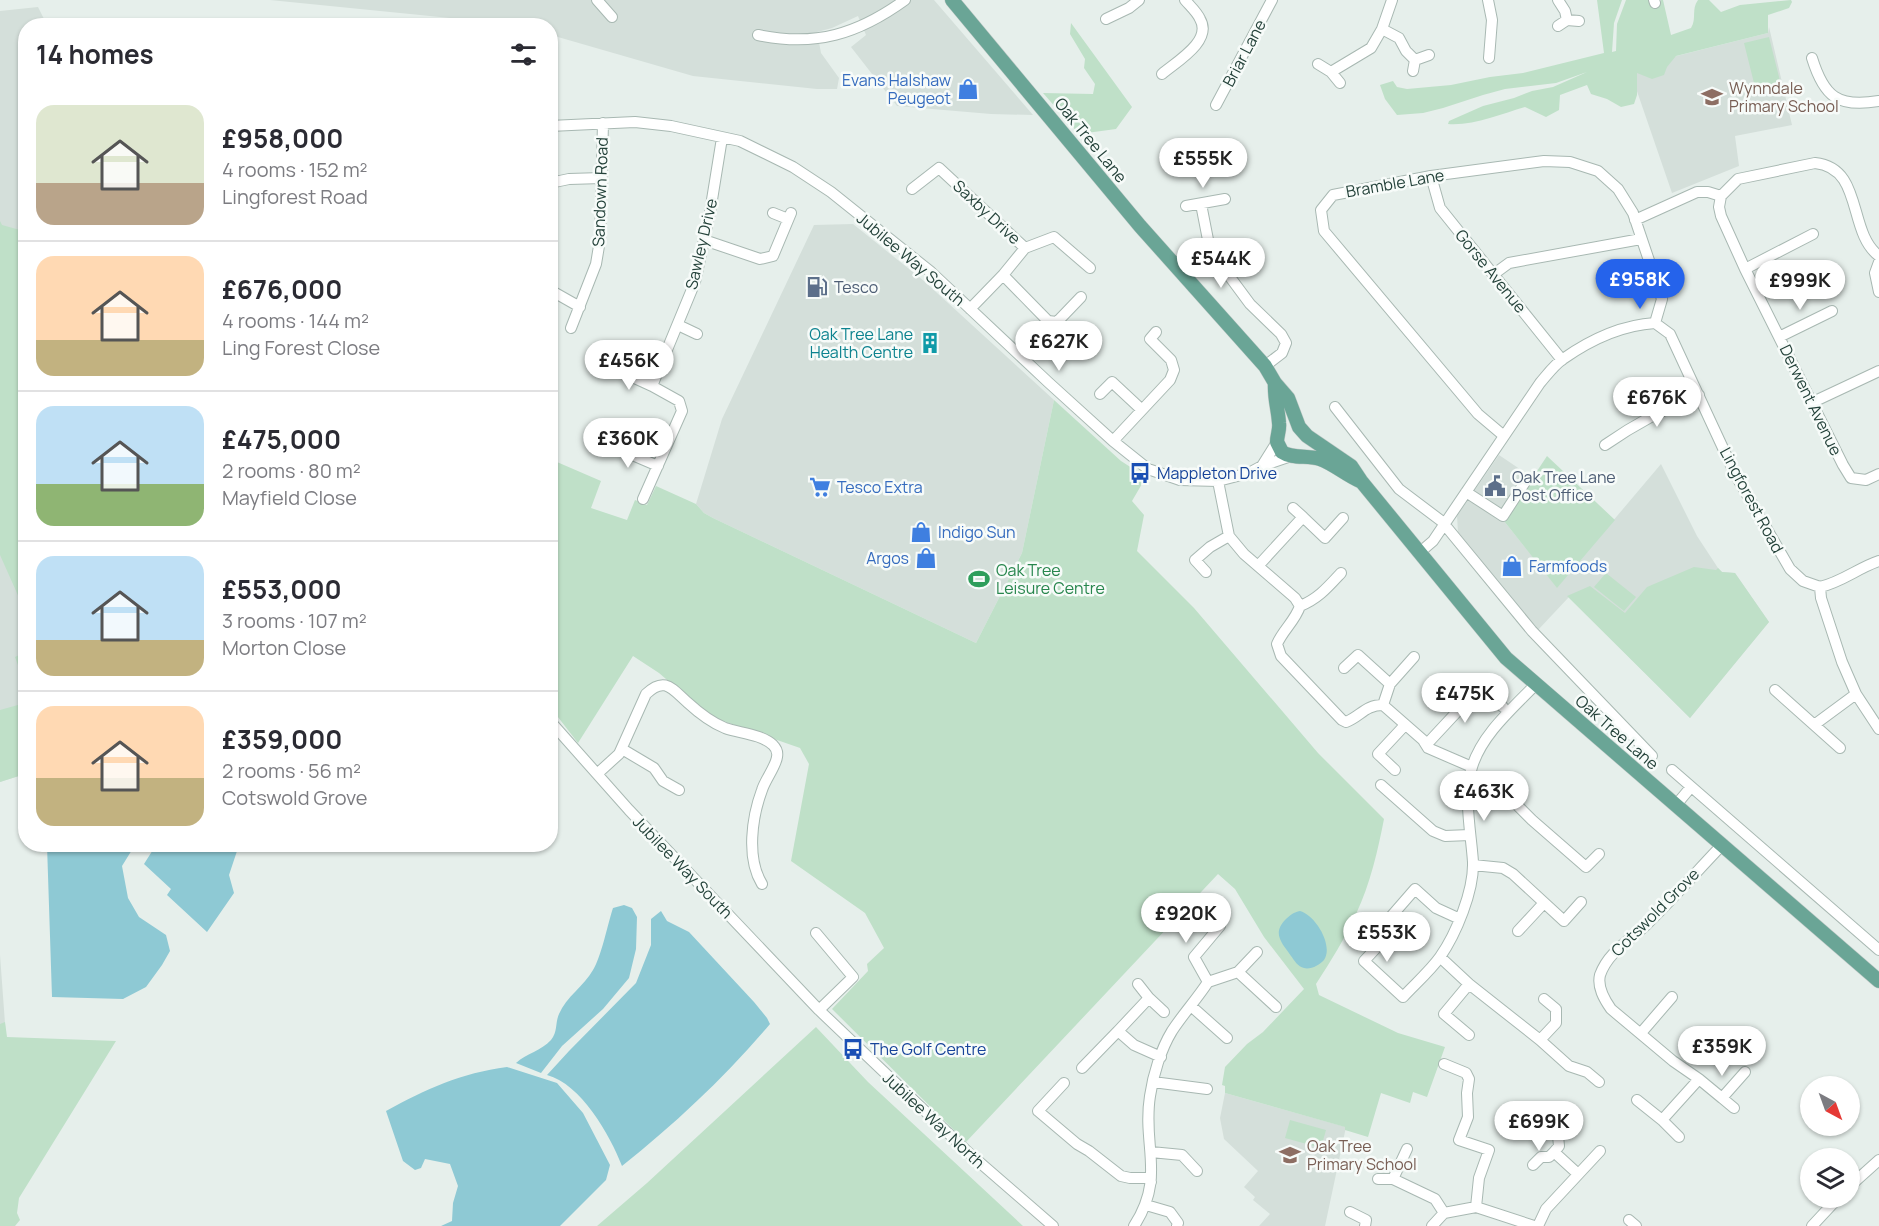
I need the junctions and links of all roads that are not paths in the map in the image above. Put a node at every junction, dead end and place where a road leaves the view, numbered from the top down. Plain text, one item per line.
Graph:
1 (597, 0) edge
2 (905, 0) edge
3 (951, 0) edge
4 (1139, 0) edge
5 (1185, 0) edge
6 (1272, 0) edge
7 (1392, 0) edge
8 (1488, 0) edge
9 (1558, 0) edge
10 (612, 17) dead end
11 (1106, 19) dead end
12 (1579, 21) dead end
13 (1382, 29) junction
14 (758, 36) dead end
15 (1429, 55) dead end
16 (1489, 58) dead end
17 (1812, 58) dead end
18 (1318, 63) dead end
19 (1331, 72) junction
20 (1168, 73) dead end
21 (1340, 83) dead end
22 (1879, 101) edge
23 (1216, 105) dead end
24 (603, 123) junction
25 (558, 126) edge
26 (722, 138) junction
27 (1431, 176) junction
28 (602, 177) junction
29 (558, 181) edge
30 (912, 189) dead end
31 (1721, 196) junction
32 (1225, 199) dead end
33 (1201, 204) junction
34 (1186, 206) dead end
35 (773, 213) dead end
36 (1635, 220) junction
37 (1813, 234) dead end
38 (1641, 239) junction
39 (704, 240) junction
40 (1025, 248) junction
41 (1879, 256) edge
42 (1879, 262) edge
43 (1090, 268) dead end
44 (1745, 269) junction
45 (1494, 274) junction
46 (1003, 275) junction
47 (1879, 292) edge
48 (558, 295) edge
49 (1081, 297) dead end
50 (580, 307) junction
51 (970, 309) junction
52 (1832, 311) dead end
53 (1656, 323) junction
54 (678, 325) junction
55 (571, 328) dead end
56 (1156, 332) dead end
57 (697, 334) dead end
58 (1779, 337) junction
59 (1562, 360) junction
60 (1265, 366) junction
61 (617, 370) dead end
62 (1879, 371) edge
63 (1275, 383) junction
64 (652, 386) junction
65 (1100, 393) dead end
66 (1699, 394) junction
67 (1813, 402) junction
68 (1335, 407) dead end
69 (1142, 410) junction
70 (1303, 431) junction
71 (1504, 436) junction
72 (1278, 437) junction
73 (1113, 441) junction
74 (609, 445) dead end
75 (1605, 445) dead end
76 (1294, 456) junction
77 (658, 466) junction
78 (1262, 466) junction
79 (1879, 474) edge
80 (1527, 479) dead end
81 (1218, 481) junction
82 (1361, 481) junction
83 (1466, 492) junction
84 (644, 499) dead end
85 (1293, 508) dead end
86 (1303, 517) junction
87 (1344, 518) dead end
88 (1444, 524) junction
89 (1229, 536) junction
90 (1419, 553) junction
91 (1879, 561) edge
92 (1258, 566) junction
93 (1206, 572) dead end
94 (1341, 573) dead end
95 (1820, 586) junction
96 (1300, 606) junction
97 (1414, 657) dead end
98 (1344, 668) dead end
99 (1390, 684) junction
100 (1536, 684) junction
101 (1775, 690) dead end
102 (1856, 694) junction
103 (1383, 705) junction
104 (1503, 707) dead end
105 (1406, 725) junction
106 (1814, 725) junction
107 (1879, 729) edge
108 (558, 730) edge
109 (1427, 744) junction
110 (1840, 748) dead end
111 (622, 749) junction
112 (1652, 756) dead end
113 (1472, 767) junction
114 (1395, 770) dead end
115 (1672, 770) dead end
116 (597, 774) junction
117 (1381, 785) dead end
118 (1691, 787) junction
119 (679, 790) dead end
120 (1469, 794) junction
121 (1676, 805) junction
122 (1470, 834) junction
123 (1722, 844) junction
124 (1599, 854) dead end
125 (1473, 865) junction
126 (762, 884) dead end
127 (1581, 902) dead end
128 (1543, 904) junction
129 (1218, 907) dead end
130 (1460, 919) junction
131 (1358, 928) dead end
132 (1518, 931) dead end
133 (816, 933) dead end
134 (1407, 937) dead end
135 (1879, 950) edge
136 (1257, 952) dead end
137 (1440, 957) junction
138 (1238, 972) junction
139 (1879, 981) edge
140 (1208, 982) junction
141 (1138, 984) dead end
142 (1469, 984) junction
143 (1672, 997) dead end
144 (1149, 998) junction
145 (1544, 999) dead end
146 (1191, 1006) junction
147 (1276, 1007) dead end
148 (819, 1010) junction
149 (1164, 1012) dead end
150 (1118, 1031) junction
151 (1641, 1033) junction
152 (1468, 1035) dead end
153 (1227, 1038) dead end
154 (1540, 1040) junction
155 (1161, 1058) junction
156 (1444, 1064) dead end
157 (1082, 1068) dead end
158 (1745, 1072) dead end
159 (1699, 1079) junction
160 (1153, 1082) junction
161 (1599, 1082) dead end
162 (1064, 1083) dead end
163 (1207, 1089) dead end
164 (1722, 1098) junction
165 (1637, 1100) dead end
166 (1734, 1108) dead end
167 (1662, 1120) junction
168 (1570, 1123) dead end
169 (1679, 1137) dead end
170 (1407, 1149) dead end
171 (1600, 1151) dead end
172 (1151, 1152) junction
173 (1554, 1152) junction
174 (1879, 1160) edge
175 (1533, 1165) dead end
176 (1197, 1171) dead end
177 (1578, 1174) junction
178 (1860, 1177) edge
179 (1378, 1179) dead end
180 (1393, 1179) junction
181 (1151, 1182) junction
182 (1146, 1205) junction
183 (1476, 1207) junction
184 (1829, 1208) edge
185 (1350, 1212) dead end
186 (1444, 1213) junction
187 (1053, 1226) edge
188 (1134, 1226) edge
189 (1177, 1226) edge
190 (1365, 1226) edge
191 (1432, 1226) edge
192 (1536, 1226) edge
193 (1812, 1226) edge

1 - 10 street
2 - 14 street
3 - 60 main road, Oak Tree Lane
4 - 11 street
5 - 20 street
6 - 23 street, Briar Lane
7 - 13 street
8 - 16 street
9 - 12 street
13 - 15 street
13 - 19 street
17 - 22 street
18 - 19 street
19 - 21 street
24 - 25 street, Jubilee Way South
24 - 26 street, Jubilee Way South
24 - 28 street, Sandown Road
26 - 39 street, Sawley Drive
26 - 51 street, Jubilee Way South
27 - 36 street, Bramble Lane
27 - 45 street, Gorse Avenue
27 - 71 street, Bramble Lane
28 - 29 street
28 - 50 street, Sandown Road
30 - 40 street, Saxby Drive
31 - 36 street
31 - 41 street
31 - 44 street, Derwent Avenue
32 - 33 street
33 - 34 street
33 - 60 street
35 - 39 street
36 - 38 street, Bramble Lane
37 - 44 street
38 - 45 street
38 - 53 street, Bramble Lane
39 - 54 street, Sawley Drive
40 - 43 street
40 - 46 street, Saxby Drive
42 - 47 street
44 - 58 street, Derwent Avenue
45 - 59 street, Gorse Avenue
46 - 49 street
46 - 51 street, Saxby Drive
48 - 50 street
50 - 55 street, Sandown Road
51 - 73 street, Jubilee Way South
52 - 58 street
53 - 59 street
53 - 66 street, Lingforest Road
54 - 57 street
54 - 64 street, Sawley Drive
56 - 69 street
58 - 67 street, Derwent Avenue
59 - 71 street
60 - 63 main road, Oak Tree Lane
61 - 64 street
62 - 67 street
63 - 70 main road, Oak Tree Lane
63 - 72 main road, Oak Tree Lane
64 - 77 street
65 - 69 street
66 - 75 street
66 - 95 street, Lingforest Road
67 - 79 street, Derwent Avenue
68 - 88 street, Oak Tree Lane
69 - 73 street
70 - 72 main road
70 - 76 main road
70 - 82 main road, Oak Tree Lane
71 - 83 street
72 - 76 main road, Oak Tree Lane
72 - 78 street
73 - 81 street, Jubilee Way South
74 - 77 street
76 - 78 street, Jubilee Way South
76 - 82 main road, Oak Tree Lane
77 - 84 street
78 - 81 street, Jubilee Way South
80 - 83 street
81 - 89 street
82 - 90 main road, Oak Tree Lane
83 - 88 street
85 - 86 street
86 - 87 street
86 - 92 street
88 - 90 street
88 - 112 street, Oak Tree Lane
89 - 92 street
89 - 93 street
90 - 100 main road, Oak Tree Lane
91 - 95 street
92 - 96 street
94 - 96 street
95 - 102 street
96 - 103 street
97 - 99 street
98 - 99 street
99 - 103 street
100 - 113 street
100 - 121 main road, Oak Tree Lane
101 - 106 street
102 - 106 street
102 - 107 street
103 - 105 street
104 - 109 street
105 - 109 street
105 - 114 street
106 - 110 street
108 - 116 street, Jubilee Way South
109 - 113 street
111 - 116 street
111 - 119 street
111 - 126 street
113 - 120 street
115 - 118 street, Oak Tree Lane
116 - 148 street, Jubilee Way South
117 - 122 street
118 - 121 street
118 - 135 street, Oak Tree Lane
120 - 122 street
120 - 124 street
121 - 123 main road, Oak Tree Lane
122 - 125 street
123 - 139 main road, Oak Tree Lane
123 - 151 street, Cotswold Grove
125 - 128 street
125 - 130 street
127 - 128 street
128 - 132 street
129 - 140 street
130 - 134 street
130 - 137 street
131 - 137 street
133 - 148 street
136 - 138 street
137 - 142 street
138 - 140 street
138 - 147 street
140 - 146 street
141 - 144 street
142 - 152 street
142 - 154 street
143 - 151 street
144 - 149 street
144 - 150 street
145 - 154 street
146 - 153 street
146 - 155 street
148 - 187 street, Jubilee Way North
150 - 155 street
150 - 157 street
151 - 159 street, Cotswold Grove
154 - 161 street
155 - 160 street
156 - 183 street
158 - 164 street
159 - 164 street, Cotswold Grove
159 - 167 street
160 - 163 street
160 - 172 street
162 - 181 street
164 - 166 street, Cotswold Grove
165 - 167 street
167 - 169 street
168 - 173 street
170 - 180 street
171 - 177 street
172 - 176 street
172 - 181 street
173 - 175 street
173 - 177 street
174 - 178 street
177 - 192 street
179 - 180 street
180 - 186 street
181 - 182 street
182 - 188 street
182 - 189 street
183 - 186 street
183 - 192 street
184 - 193 street
185 - 190 street
186 - 191 street

